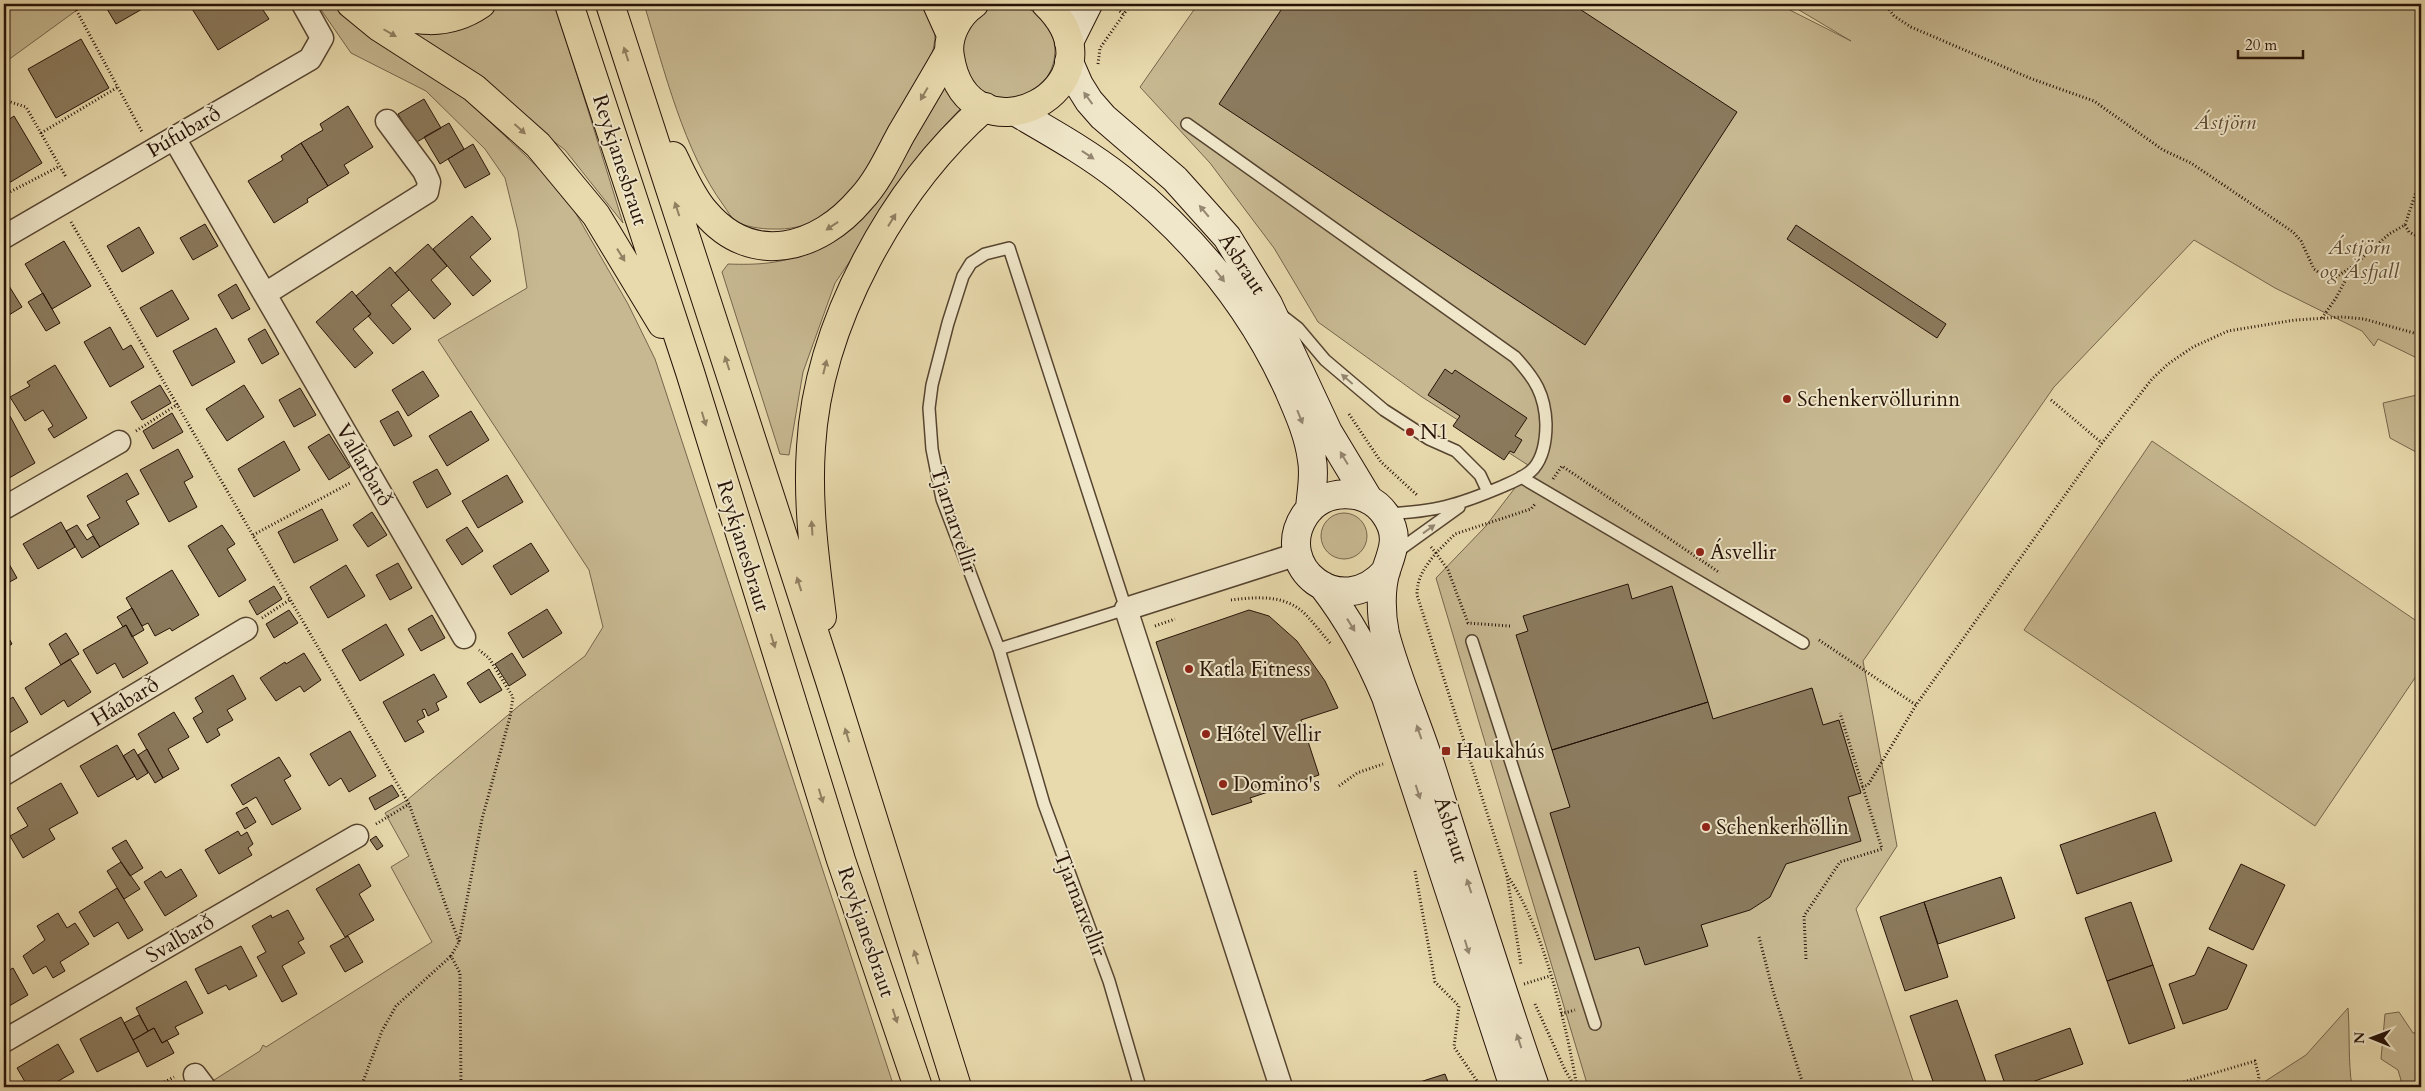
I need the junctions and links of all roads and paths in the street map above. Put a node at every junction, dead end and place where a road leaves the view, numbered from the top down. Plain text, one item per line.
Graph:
1 (73, 4) edge
2 (303, 4) edge
3 (351, 4) edge
4 (379, 4) edge
5 (481, 4) edge
6 (569, 4) edge
7 (610, 4) edge
8 (937, 4) edge
9 (974, 4) edge
10 (1046, 4) edge
11 (1088, 4) edge
12 (1112, 4) edge
13 (1132, 4) edge
14 (1885, 4) edge
15 (950, 44) junction
16 (1069, 52) junction
17 (636, 84) junction
18 (118, 87) junction
19 (4, 100) edge
20 (985, 107) junction
21 (1016, 112) junction
22 (387, 121) dead end
23 (1187, 124) dead end
24 (41, 133) junction
25 (174, 138) junction
26 (152, 150) junction
27 (60, 166) junction
28 (2421, 166) edge
29 (2420, 172) edge
30 (2421, 178) edge
31 (4, 195) edge
32 (68, 199) junction
33 (2405, 225) junction
34 (4, 237) edge
35 (2421, 238) edge
36 (2352, 267) junction
37 (265, 294) junction
38 (1268, 304) junction
39 (2322, 318) junction
40 (2421, 335) edge
41 (690, 372) junction
42 (2051, 400) dead end
43 (178, 404) junction
44 (1344, 406) dead end
45 (119, 442) joint
46 (2102, 443) junction
47 (369, 473) junction
48 (1521, 477) junction
49 (1488, 492) junction
50 (1419, 498) dead end
51 (1463, 503) junction
52 (1377, 507) junction
53 (4, 508) edge
54 (1310, 509) junction
55 (253, 535) junction
56 (1430, 541) dead end
57 (1436, 553) junction
58 (1298, 554) junction
59 (1390, 562) junction
60 (1323, 586) junction
61 (291, 599) junction
62 (1227, 601) dead end
63 (1126, 609) junction
64 (1180, 617) dead end
65 (1510, 626) dead end
66 (246, 629) joint
67 (1134, 633) junction
68 (464, 636) joint
69 (1472, 641) dead end
70 (1802, 643) dead end
71 (999, 649) junction
72 (1336, 649) dead end
73 (830, 681) junction
74 (1840, 713) dead end
75 (1387, 762) dead end
76 (4, 774) edge
77 (1339, 786) dead end
78 (1862, 787) junction
79 (409, 804) junction
80 (357, 836) joint
81 (1414, 866) dead end
82 (1507, 875) junction
83 (1759, 937) dead end
84 (460, 942) junction
85 (451, 956) junction
86 (1806, 959) dead end
87 (1521, 973) dead end
88 (1550, 976) junction
89 (1517, 987) dead end
90 (1530, 999) dead end
91 (1595, 1024) dead end
92 (4, 1041) edge
93 (361, 1087) edge
94 (461, 1087) edge
95 (918, 1087) edge
96 (957, 1087) edge
97 (1140, 1087) edge
98 (1281, 1087) edge
99 (1481, 1087) edge
100 (1514, 1087) edge
101 (1535, 1087) edge
102 (1576, 1087) edge
103 (1804, 1087) edge
104 (2167, 1087) edge
105 (2257, 1087) edge

1 - 18 path
2 - 25 street, Þúfubarð
3 -> 41 main road
4 - 5 main road
6 - 41 main road, Reykjanesbraut
17 -> 7 main road, Reykjanesbraut
8 - 15 main road
9 - 15 main road
10 - 16 main road
11 - 16 street
12 - 13 path
14 - 36 path
15 -> 17 main road
15 - 20 main road
16 - 21 main road
38 -> 16 street, Ásbraut
73 -> 17 main road, Reykjanesbraut
18 - 24 path
18 - 26 path
19 - 24 path
20 - 21 main road
73 -> 20 main road
21 -> 54 street, Ásbraut
22 - 37 street
23 - 48 lane
24 - 27 path
25 - 26 street, Þúfubarð
25 - 37 street, Vallarbarð
26 - 32 street, Þúfubarð
27 - 31 path
27 - 32 path
28 - 29 path
29 - 30 path
29 - 33 path
32 - 34 street, Þúfubarð
32 - 43 path
33 - 35 path
33 - 36 path
36 - 39 path
37 - 47 street, Vallarbarð
49 -> 38 lane
52 -> 38 street, Ásbraut
39 - 40 path
39 - 46 path
41 -> 95 main road, Reykjanesbraut
42 - 46 path
43 - 45 path
43 - 55 path
44 - 50 path
45 - 53 street
46 - 78 path
47 - 55 path
47 - 68 street, Vallarbarð
48 - 49 lane
48 - 70 lane
49 - 51 lane
51 - 52 lane
59 -> 51 lane
52 - 54 street
52 - 59 street
54 - 58 street
55 - 61 path
56 - 57 path
57 - 65 path
57 - 82 path
58 - 60 street
58 - 63 street
59 - 60 street
101 -> 59 street, Ásbraut
60 -> 100 street, Ásbraut
61 - 66 path
61 - 79 path
62 - 72 path
63 - 67 street, Tjarnarvellir
63 - 71 lane
63 - 71 lane, Tjarnarvellir
64 - 67 path
66 - 76 street, Háabarð
67 - 98 street, Tjarnarvellir
68 - 84 path
69 - 91 lane
71 - 97 lane, Tjarnarvellir
96 -> 73 main road, Reykjanesbraut
74 - 78 path
75 - 77 path
78 - 86 path
79 - 80 path
79 - 84 path
80 - 92 street, Svalbarð
81 - 99 path
82 - 87 path
82 - 88 path
83 - 103 path
84 - 85 path
85 - 93 path
85 - 94 path
88 - 89 path
88 - 102 path
90 - 102 path
104 - 105 path

